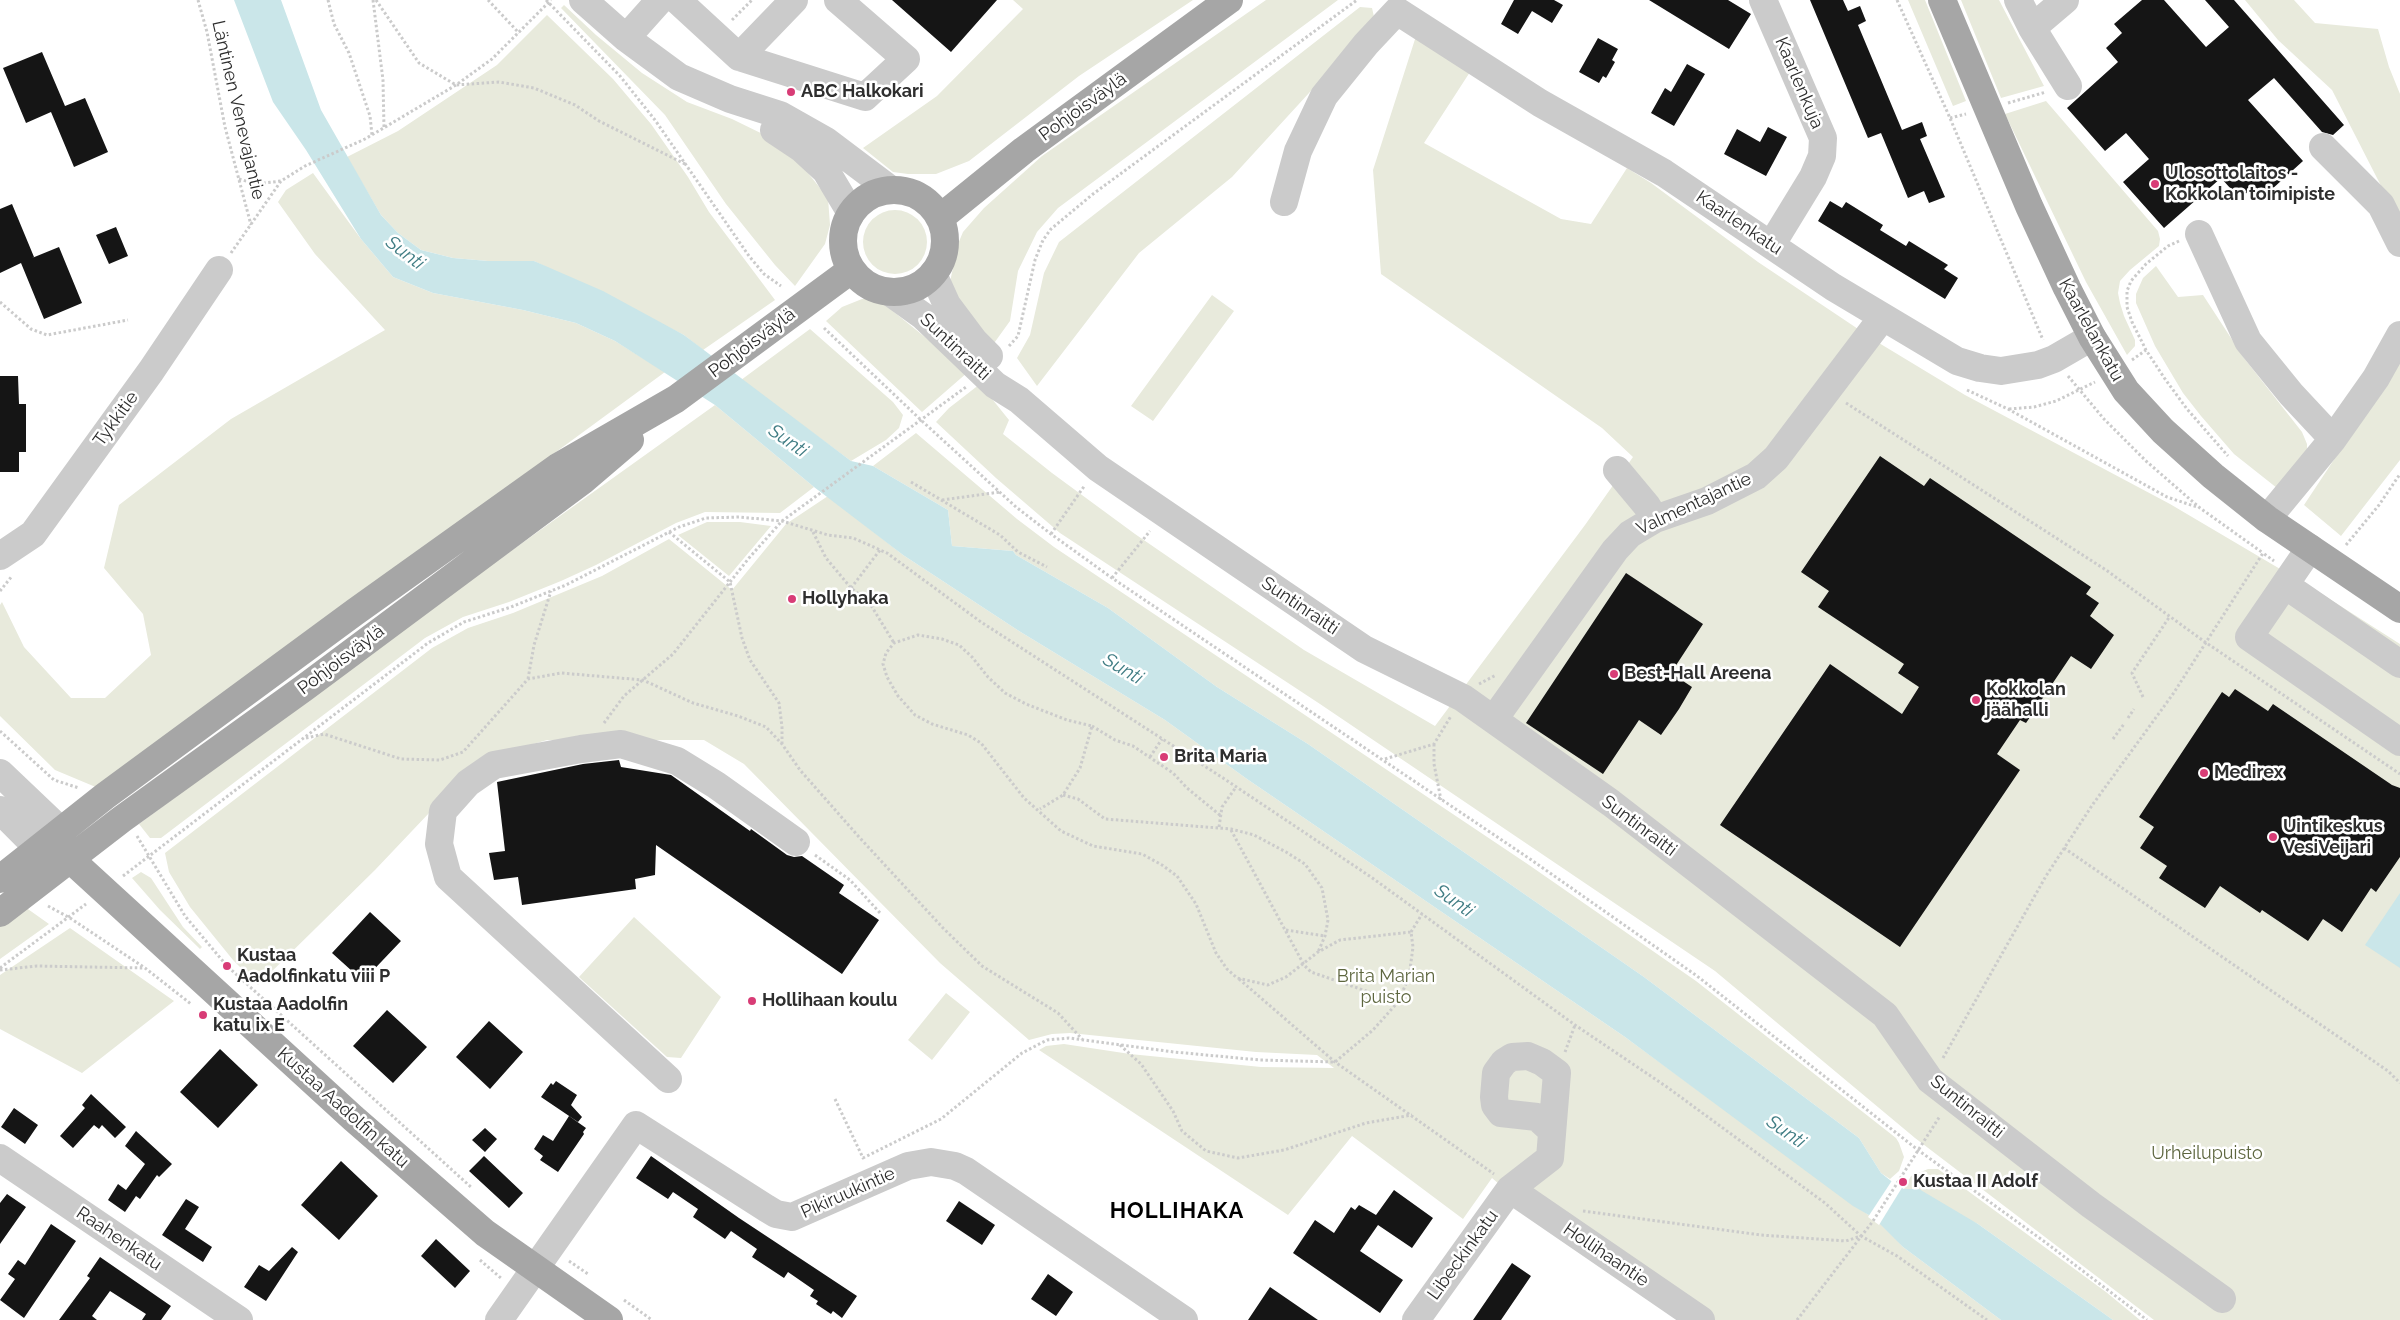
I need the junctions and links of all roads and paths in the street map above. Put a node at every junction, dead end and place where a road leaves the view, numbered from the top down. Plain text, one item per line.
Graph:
1 (198, 0) edge
2 (328, 0) edge
3 (375, 0) edge
4 (488, 0) edge
5 (583, 0) edge
6 (660, 0) edge
7 (677, 0) edge
8 (794, 0) edge
9 (838, 0) edge
10 (1230, 0) edge
11 (1357, 0) edge
12 (1763, 0) edge
13 (1942, 0) edge
14 (2018, 0) edge
15 (2065, 0) edge
16 (548, 1) edge
17 (2032, 28) junction
18 (519, 32) junction
19 (626, 38) junction
20 (738, 57) junction
21 (456, 85) junction
22 (2068, 86) dead end
23 (730, 98) junction
24 (384, 128) junction
25 (372, 135) junction
26 (2323, 147) dead end
27 (687, 165) junction
28 (239, 180) junction
29 (282, 181) junction
30 (891, 190) junction
31 (1284, 202) dead end
32 (851, 213) junction
33 (940, 218) junction
34 (251, 226) junction
35 (2199, 234) joint
36 (2400, 243) edge
37 (1772, 244) junction
38 (219, 270) joint
39 (851, 270) junction
40 (933, 274) junction
41 (781, 286) dead end
42 (891, 293) junction
43 (0, 302) edge
44 (1882, 318) junction
45 (128, 320) dead end
46 (824, 328) dead end
47 (2400, 335) edge
48 (2092, 337) junction
49 (2146, 350) junction
50 (988, 367) junction
51 (2113, 373) junction
52 (676, 399) junction
53 (1842, 400) dead end
54 (2008, 409) dead end
55 (922, 421) junction
56 (2333, 439) junction
57 (2231, 458) dead end
58 (1098, 468) junction
59 (1617, 470) dead end
60 (2400, 474) edge
61 (911, 482) dead end
62 (1000, 492) junction
63 (942, 500) junction
64 (1166, 515) junction
65 (1655, 519) junction
66 (2267, 519) junction
67 (782, 520) junction
68 (813, 531) junction
69 (669, 532) junction
70 (1051, 534) junction
71 (2310, 548) junction
72 (880, 550) junction
73 (2352, 552) dead end
74 (0, 556) edge
75 (1047, 567) dead end
76 (1112, 578) junction
77 (730, 582) junction
78 (2285, 585) junction
79 (851, 588) junction
80 (552, 591) junction
81 (2400, 609) edge
82 (2170, 616) junction
83 (894, 642) junction
84 (2205, 642) junction
85 (2400, 664) edge
86 (528, 679) dead end
87 (2143, 697) dead end
88 (2134, 709) dead end
89 (2128, 718) dead end
90 (1494, 719) junction
91 (2124, 724) dead end
92 (1092, 726) junction
93 (1162, 738) junction
94 (2113, 739) dead end
95 (2400, 742) edge
96 (782, 744) dead end
97 (1434, 744) dead end
98 (581, 749) junction
99 (1150, 757) junction
100 (0, 773) edge
101 (2400, 774) edge
102 (1236, 787) junction
103 (1063, 796) junction
104 (1441, 800) junction
105 (0, 810) edge
106 (1040, 810) junction
107 (1221, 816) junction
108 (1219, 828) junction
109 (1231, 829) junction
110 (61, 831) junction
111 (796, 842) joint
112 (2064, 848) junction
113 (39, 849) junction
114 (70, 859) junction
115 (0, 879) edge
116 (104, 890) junction
117 (25, 893) junction
118 (0, 913) edge
119 (881, 914) dead end
120 (1422, 914) junction
121 (70, 918) junction
122 (1286, 930) junction
123 (1411, 932) junction
124 (1325, 936) junction
125 (1318, 952) junction
126 (1304, 965) junction
127 (227, 966) dead end
128 (145, 968) junction
129 (0, 969) edge
130 (1237, 978) junction
131 (1398, 1002) junction
132 (196, 1009) dead end
133 (1120, 1044) junction
134 (1942, 1059) dead end
135 (1336, 1062) junction
136 (668, 1080) dead end
137 (2400, 1083) edge
138 (836, 1099) dead end
139 (1944, 1108) dead end
140 (1412, 1115) junction
141 (1551, 1130) dead end
142 (1918, 1150) junction
143 (0, 1158) edge
144 (863, 1158) junction
145 (855, 1162) dead end
146 (1510, 1189) junction
147 (477, 1193) dead end
148 (1580, 1211) dead end
149 (1861, 1236) junction
150 (474, 1254) dead end
151 (535, 1268) junction
152 (595, 1279) dead end
153 (2222, 1298) dead end
154 (613, 1308) edge
155 (239, 1320) edge
156 (499, 1320) edge
157 (652, 1320) edge
158 (1184, 1320) edge
159 (1416, 1320) edge
160 (1701, 1320) edge
161 (1797, 1320) edge
162 (1986, 1320) edge
163 (2147, 1320) edge

1 - 28 path, Läntinen Venevajantie
2 - 25 path
3 - 21 path
3 - 24 path
4 - 18 path
5 - 19 street
6 - 19 street
7 - 20 street
8 - 20 street
9 - 20 street
10 - 33 main road, Pohjoisväylä
11 - 50 path
12 - 37 street, Kaarlenkuja
13 - 48 main road, Kaarlelankatu
14 - 17 street
15 - 17 street
16 - 18 path
16 - 27 path
17 - 22 street
18 - 21 path
19 - 23 street
21 - 24 path
21 - 27 path
23 - 30 street
23 - 32 street
24 - 25 path
25 - 29 path
26 - 36 street
27 - 41 path
28 - 29 path
28 - 34 path, Läntinen Venevajantie
29 - 34 path
30 - 32 main road
30 - 33 main road
31 - 37 street, Kaarlenkatu
32 - 39 main road
33 - 40 main road
34 - 38 path
35 - 49 path
35 - 56 street
37 - 44 street, Kaarlenkatu
38 - 74 street, Tykkitie
39 - 42 main road
39 - 52 main road, Pohjoisväylä
40 - 42 main road
40 - 50 street, Suntinraitti
42 - 50 street, Suntinraitti
43 - 45 path
44 - 48 street, Kaarlenkatu
44 - 65 street, Valmentajantie
46 - 55 path
47 - 56 street
48 - 51 main road, Kaarlelankatu
49 - 51 path
49 - 57 path
50 - 55 path
50 - 58 street, Suntinraitti
51 - 54 path
51 - 66 main road, Kaarlelankatu
52 - 110 main road, Pohjoisväylä
52 - 114 main road, Pohjoisväylä
53 - 82 path
55 - 62 path
55 - 67 path
56 - 66 street
58 - 64 street, Suntinraitti
58 - 70 path
59 - 65 street
60 - 73 path
61 - 63 path
62 - 63 path
62 - 70 path
63 - 75 path
64 - 76 path
64 - 90 street, Suntinraitti
65 - 90 street, Valmentajantie
66 - 71 main road, Kaarlelankatu
67 - 68 path
67 - 69 path
67 - 77 path
68 - 72 path
68 - 79 path
69 - 77 path
69 - 80 path
70 - 76 path
71 - 78 street
71 - 81 main road, Kaarlelankatu
72 - 79 path
72 - 93 path
76 - 104 path
77 - 96 path
77 - 98 path
78 - 85 street
78 - 95 street
79 - 83 path
80 - 86 path
80 - 116 path
82 - 84 path
82 - 87 path
83 - 92 path
83 - 106 path
84 - 101 path
84 - 112 path
88 - 89 path
90 - 153 street, Suntinraitti
91 - 94 path
92 - 99 path
92 - 103 path
93 - 99 path
93 - 102 path
97 - 104 path
98 - 111 street
98 - 136 street
99 - 107 path
100 - 110 street
102 - 107 path
102 - 120 path
103 - 106 path
103 - 108 path
104 - 142 path
105 - 113 street
106 - 130 path
107 - 108 path
108 - 109 path
109 - 122 path
109 - 124 path
110 - 113 main road, Pohjoisväylä
110 - 114 main road
111 - 119 path
112 - 134 path
112 - 137 path
113 - 114 main road
113 - 115 main road, Pohjoisväylä
114 - 116 main road, Kustaa Aadolfin katu
114 - 117 main road, Pohjoisväylä
116 - 121 path
116 - 151 main road, Kustaa Aadolfin katu
117 - 118 main road, Pohjoisväylä
117 - 121 path
120 - 123 path
120 - 149 path
121 - 128 path
121 - 129 path
122 - 124 path
122 - 126 path
123 - 125 path
123 - 131 path
124 - 125 path
125 - 126 path
126 - 130 path
126 - 131 path
127 - 147 path
128 - 129 path
128 - 132 path
130 - 135 path
131 - 135 path
133 - 135 path
133 - 140 path
133 - 144 path
135 - 140 path
138 - 144 path
139 - 142 path
140 - 146 path
141 - 146 street, Libeckinkatu
142 - 149 path
142 - 163 path
143 - 155 street, Raahenkatu
144 - 145 path
146 - 159 street, Libeckinkatu
146 - 160 street, Hollihaantie
148 - 149 path
149 - 161 path
149 - 162 path
150 - 151 path
151 - 152 path
151 - 154 main road, Kustaa Aadolfin katu
151 - 156 street, Pikiruukintie
151 - 158 street, Pikiruukintie
154 - 157 path

